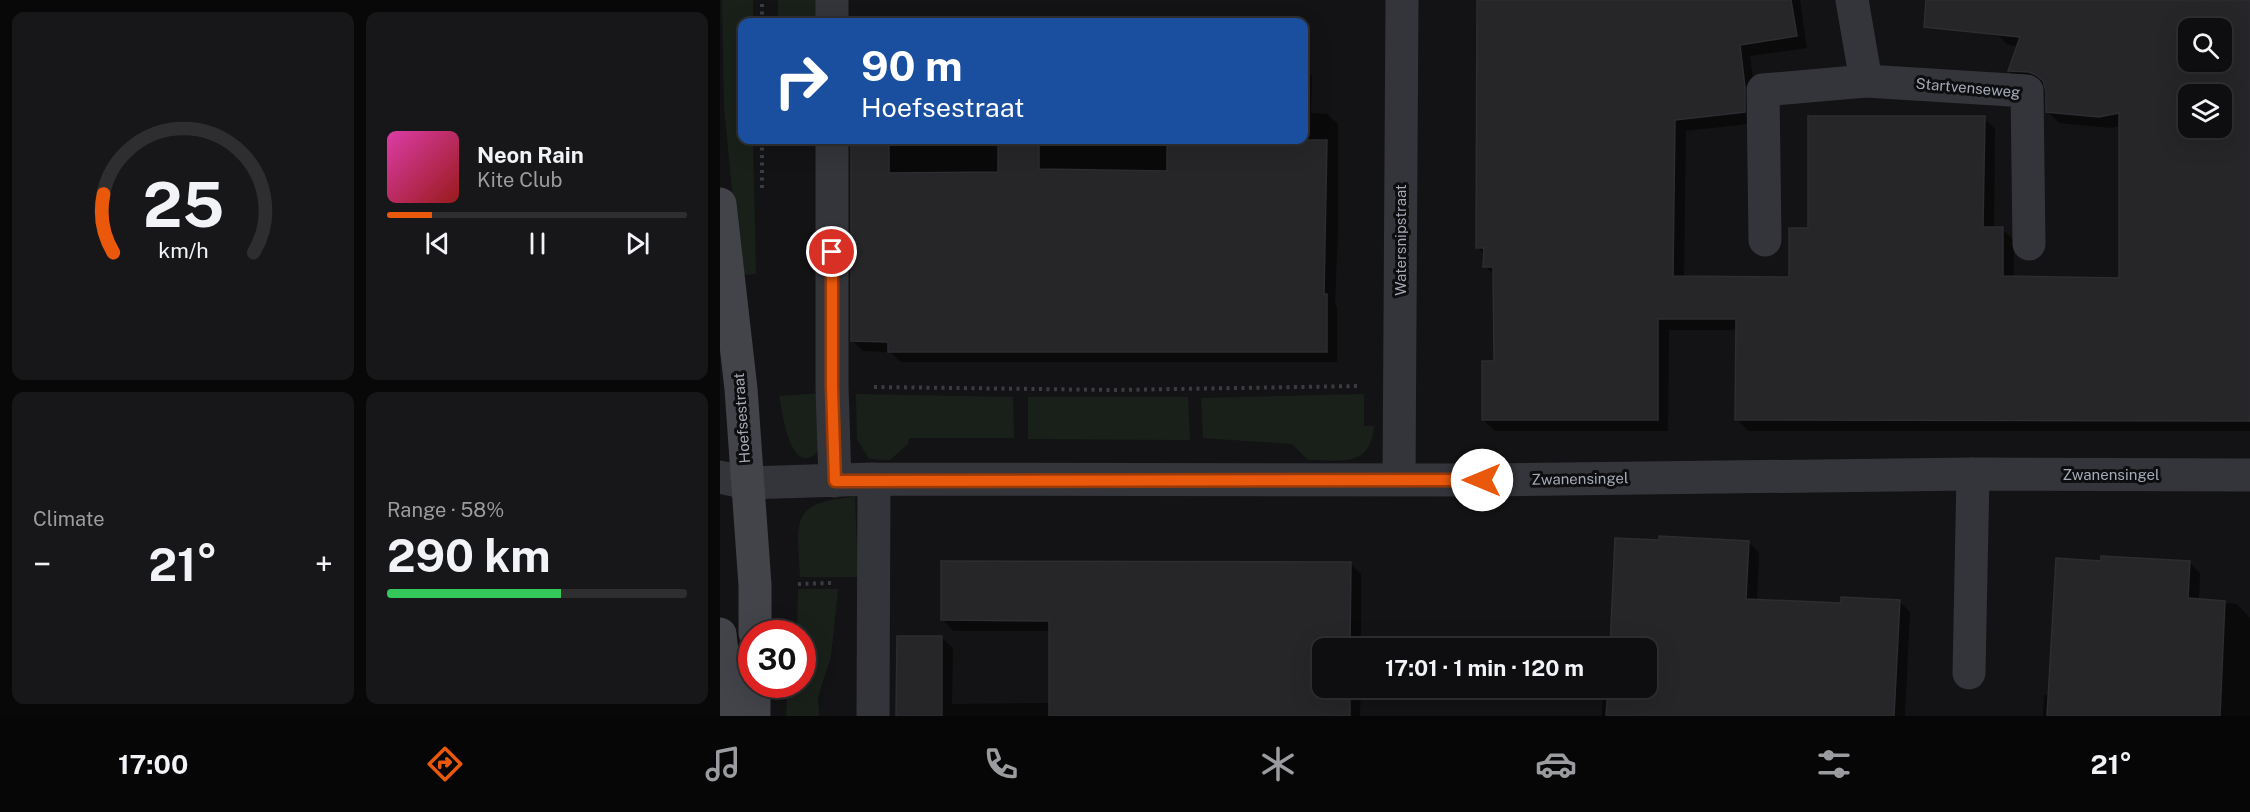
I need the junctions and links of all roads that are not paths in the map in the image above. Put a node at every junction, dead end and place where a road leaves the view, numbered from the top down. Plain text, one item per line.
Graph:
1 (832, 0) edge
2 (1402, 0) edge
3 (1852, 0) edge
4 (832, 18) edge
5 (1866, 81) junction
6 (832, 144) edge
7 (720, 204) edge
8 (1765, 240) dead end
9 (2029, 244) dead end
10 (1973, 474) junction
11 (2250, 475) edge
12 (874, 479) junction
13 (733, 480) edge
14 (1399, 480) junction
15 (835, 481) junction
16 (756, 620) edge
17 (720, 634) edge
18 (1969, 673) dead end
19 (754, 698) edge
20 (729, 716) edge
21 (754, 716) edge
22 (873, 716) edge

1 - 4 street
2 - 14 street, Watersnipstraat
3 - 5 street
5 - 8 street, Startvenseweg
5 - 9 street, Startvenseweg
6 - 15 street
7 - 13 street, Hoefsestraat
10 - 11 street, Zwanensingel
10 - 14 street, Zwanensingel
10 - 18 street
12 - 14 street, Zwanensingel
12 - 15 street, Zwanensingel
12 - 22 street
13 - 15 street, Zwanensingel
13 - 16 street, Hoefsestraat
17 - 20 street
19 - 21 street

